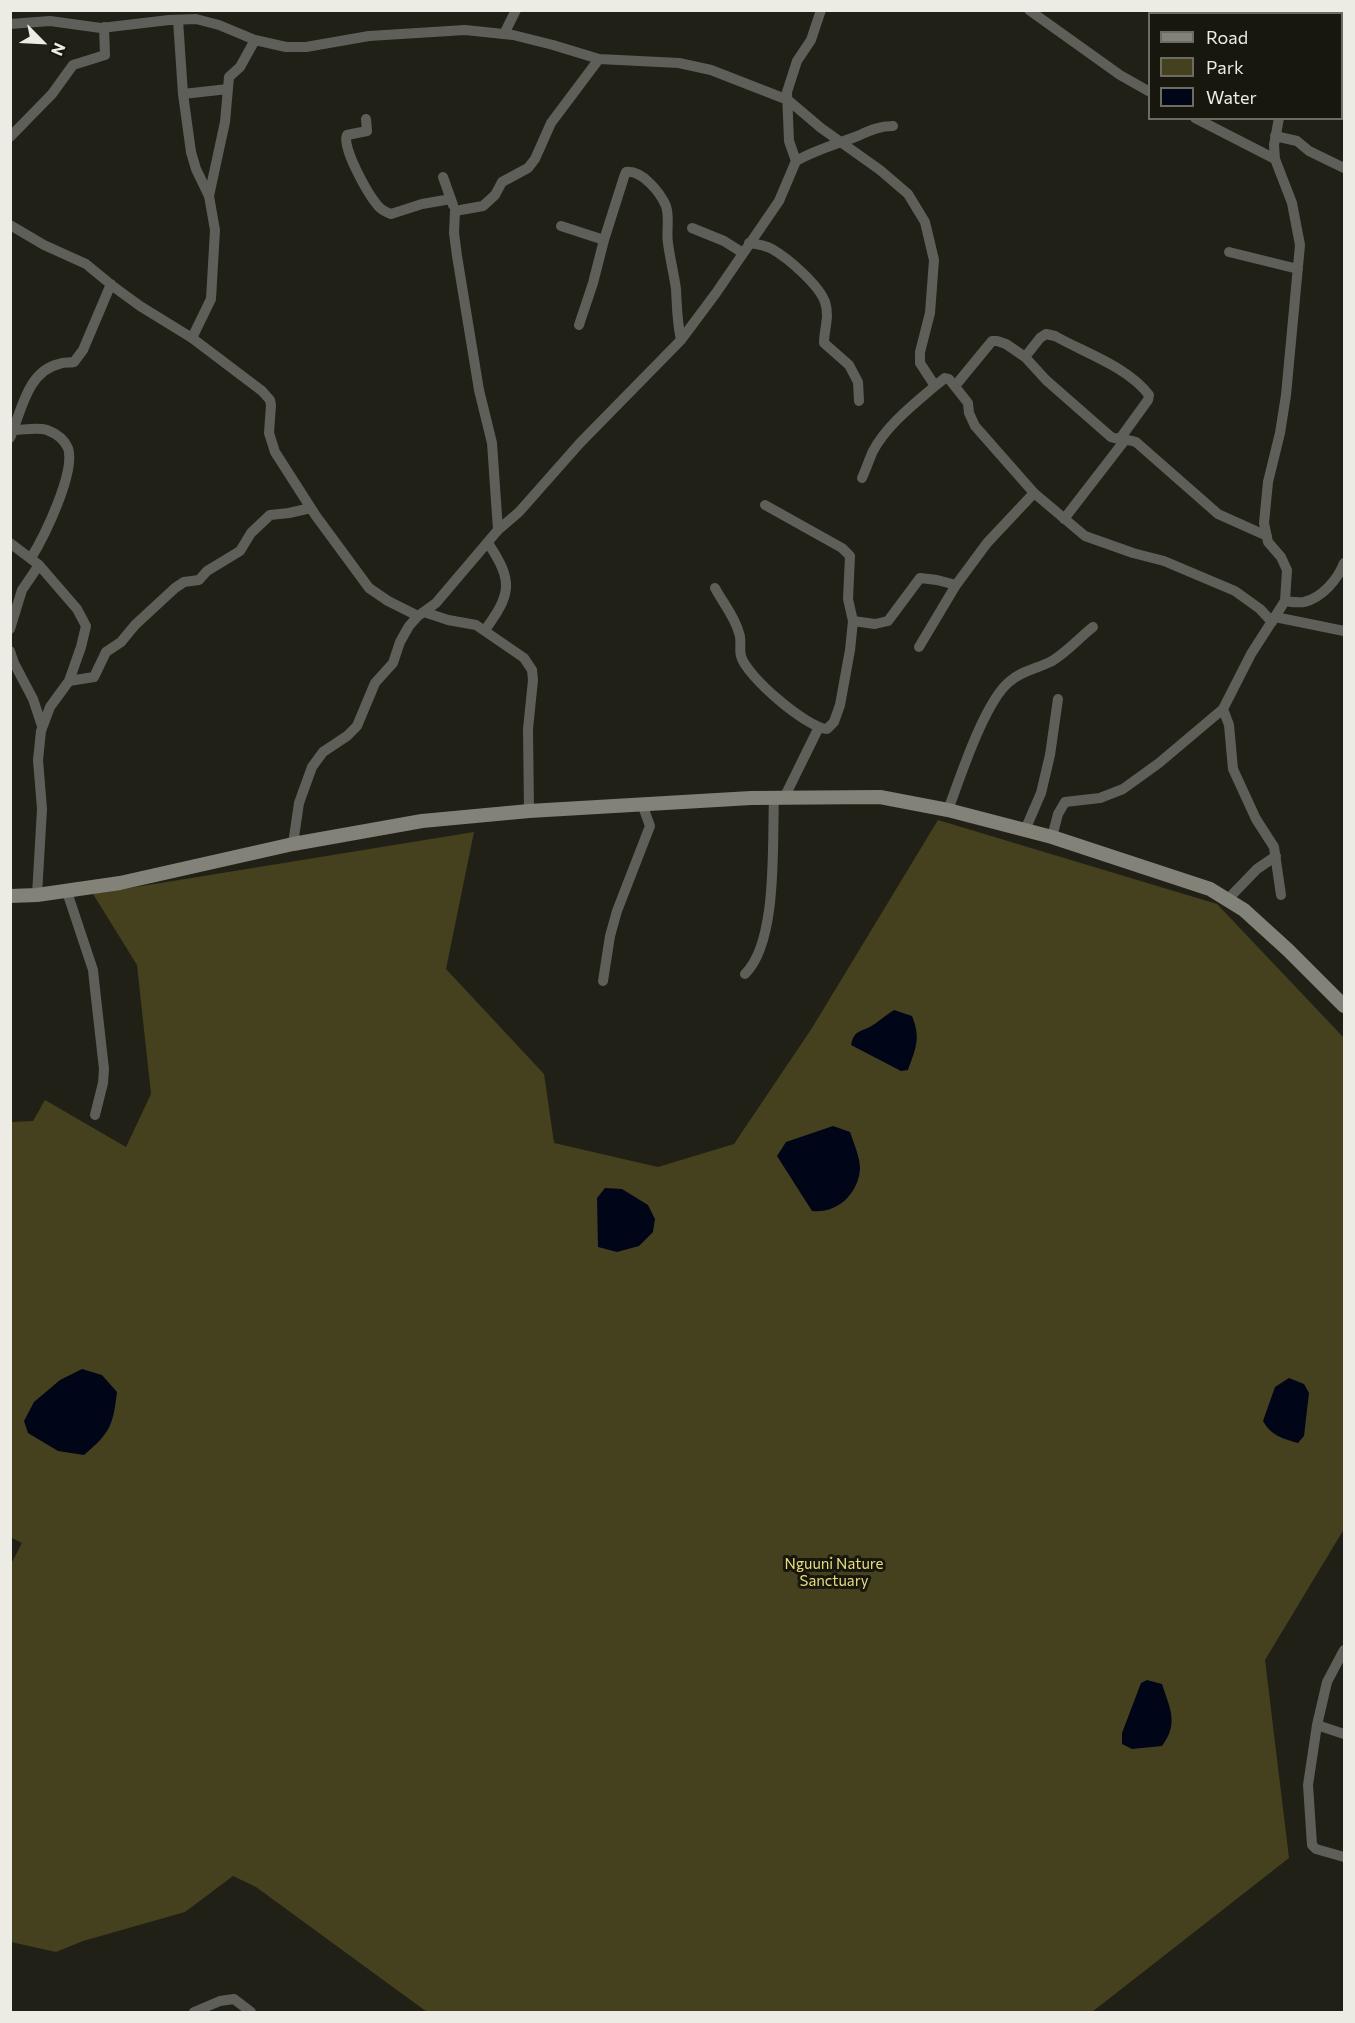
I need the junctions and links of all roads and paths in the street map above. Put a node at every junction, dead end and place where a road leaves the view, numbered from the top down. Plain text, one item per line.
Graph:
1 (516, 10) edge
2 (821, 10) edge
3 (1029, 10) edge
4 (178, 20) junction
5 (10, 24) edge
6 (104, 27) junction
7 (504, 34) junction
8 (255, 40) junction
9 (599, 59) junction
10 (228, 89) junction
11 (1148, 91) edge
12 (183, 94) junction
13 (788, 100) junction
14 (366, 119) dead end
15 (1200, 120) edge
16 (1279, 120) edge
17 (893, 126) dead end
18 (1275, 136) junction
19 (10, 137) edge
20 (839, 142) junction
21 (1275, 159) junction
22 (796, 160) junction
23 (1344, 168) edge
24 (443, 177) dead end
25 (209, 196) junction
26 (451, 199) junction
27 (455, 211) junction
28 (10, 225) edge
29 (561, 226) dead end
30 (692, 228) dead end
31 (604, 240) junction
32 (749, 243) junction
33 (1229, 252) dead end
34 (743, 253) junction
35 (1298, 269) junction
36 (111, 284) junction
37 (579, 325) dead end
38 (192, 338) junction
39 (681, 340) junction
40 (1025, 357) junction
41 (935, 386) junction
42 (955, 386) junction
43 (859, 401) dead end
44 (12, 434) edge
45 (1122, 440) junction
46 (862, 478) dead end
47 (1034, 493) junction
48 (765, 505) dead end
49 (311, 508) junction
50 (1064, 519) junction
51 (498, 530) junction
52 (1267, 536) junction
53 (10, 543) edge
54 (488, 543) junction
55 (35, 562) junction
56 (1344, 563) edge
57 (956, 585) junction
58 (715, 588) dead end
59 (1286, 601) junction
60 (421, 614) junction
61 (1273, 619) junction
62 (853, 621) junction
63 (1093, 627) dead end
64 (10, 629) edge
65 (485, 630) junction
66 (1344, 631) edge
67 (919, 647) dead end
68 (10, 651) edge
69 (69, 681) junction
70 (1058, 699) dead end
71 (1223, 709) junction
72 (42, 726) junction
73 (819, 727) junction
74 (779, 798) junction
75 (642, 804) junction
76 (948, 810) junction
77 (529, 811) junction
78 (1025, 830) junction
79 (1052, 837) junction
80 (293, 844) junction
81 (1276, 856) junction
82 (66, 889) junction
83 (37, 895) junction
84 (1281, 895) dead end
85 (10, 896) edge
86 (1228, 899) junction
87 (745, 974) dead end
88 (603, 981) dead end
89 (1344, 1006) edge
90 (96, 1115) dead end
91 (1344, 1650) edge
92 (1340, 1666) edge
93 (1317, 1725) junction
94 (1344, 1734) edge
95 (1344, 1844) edge
96 (1344, 1857) edge
97 (194, 2013) edge
98 (251, 2013) edge

1 - 7 street
2 - 13 street
3 - 11 street
4 - 6 street
4 - 8 street
4 - 12 street
5 - 6 street
6 - 19 street
7 - 8 street
7 - 9 street
8 - 10 street
9 - 13 street
9 - 27 street
10 - 12 street
10 - 25 street
12 - 25 street
13 - 20 street
13 - 22 street
14 - 26 street
15 - 21 street
16 - 18 street
17 - 20 street
18 - 21 street
18 - 23 street
20 - 22 street
20 - 41 street
21 - 35 street
22 - 32 street
24 - 26 street
25 - 38 street
26 - 27 street
27 - 51 street
28 - 36 street
29 - 31 street
30 - 34 street
31 - 37 street
31 - 39 street
32 - 34 street
32 - 43 street
33 - 35 street
34 - 39 street
35 - 52 street
36 - 38 street
36 - 44 street
38 - 49 street
39 - 51 street
40 - 42 street
40 - 45 street
40 - 45 street
41 - 42 street
41 - 46 street
42 - 47 street
44 - 55 street
45 - 50 street
45 - 52 street
47 - 50 street
47 - 57 street
48 - 62 street
49 - 60 street
49 - 69 street
50 - 61 street
51 - 54 street
52 - 59 street
53 - 55 street
54 - 60 street
54 - 65 street
55 - 64 street
55 - 69 street
56 - 59 street
57 - 62 street
57 - 67 street
58 - 73 street
59 - 61 street
60 - 65 street
60 - 80 street
61 - 66 street
61 - 71 street
62 - 73 street
63 - 76 street
65 - 77 street
68 - 72 street
69 - 72 street
70 - 78 street
71 - 79 street
71 - 81 street
72 - 83 street
73 - 74 street
74 - 75 main road
74 - 76 main road
74 - 87 street
75 - 77 main road
75 - 88 street
76 - 78 main road
77 - 80 main road
78 - 79 main road
79 - 86 main road
80 - 82 main road
81 - 84 street
81 - 86 street
82 - 83 main road
82 - 90 street
83 - 85 main road
86 - 89 main road
91 - 92 street
92 - 93 street
93 - 94 street
93 - 96 street
95 - 96 street
97 - 98 street

